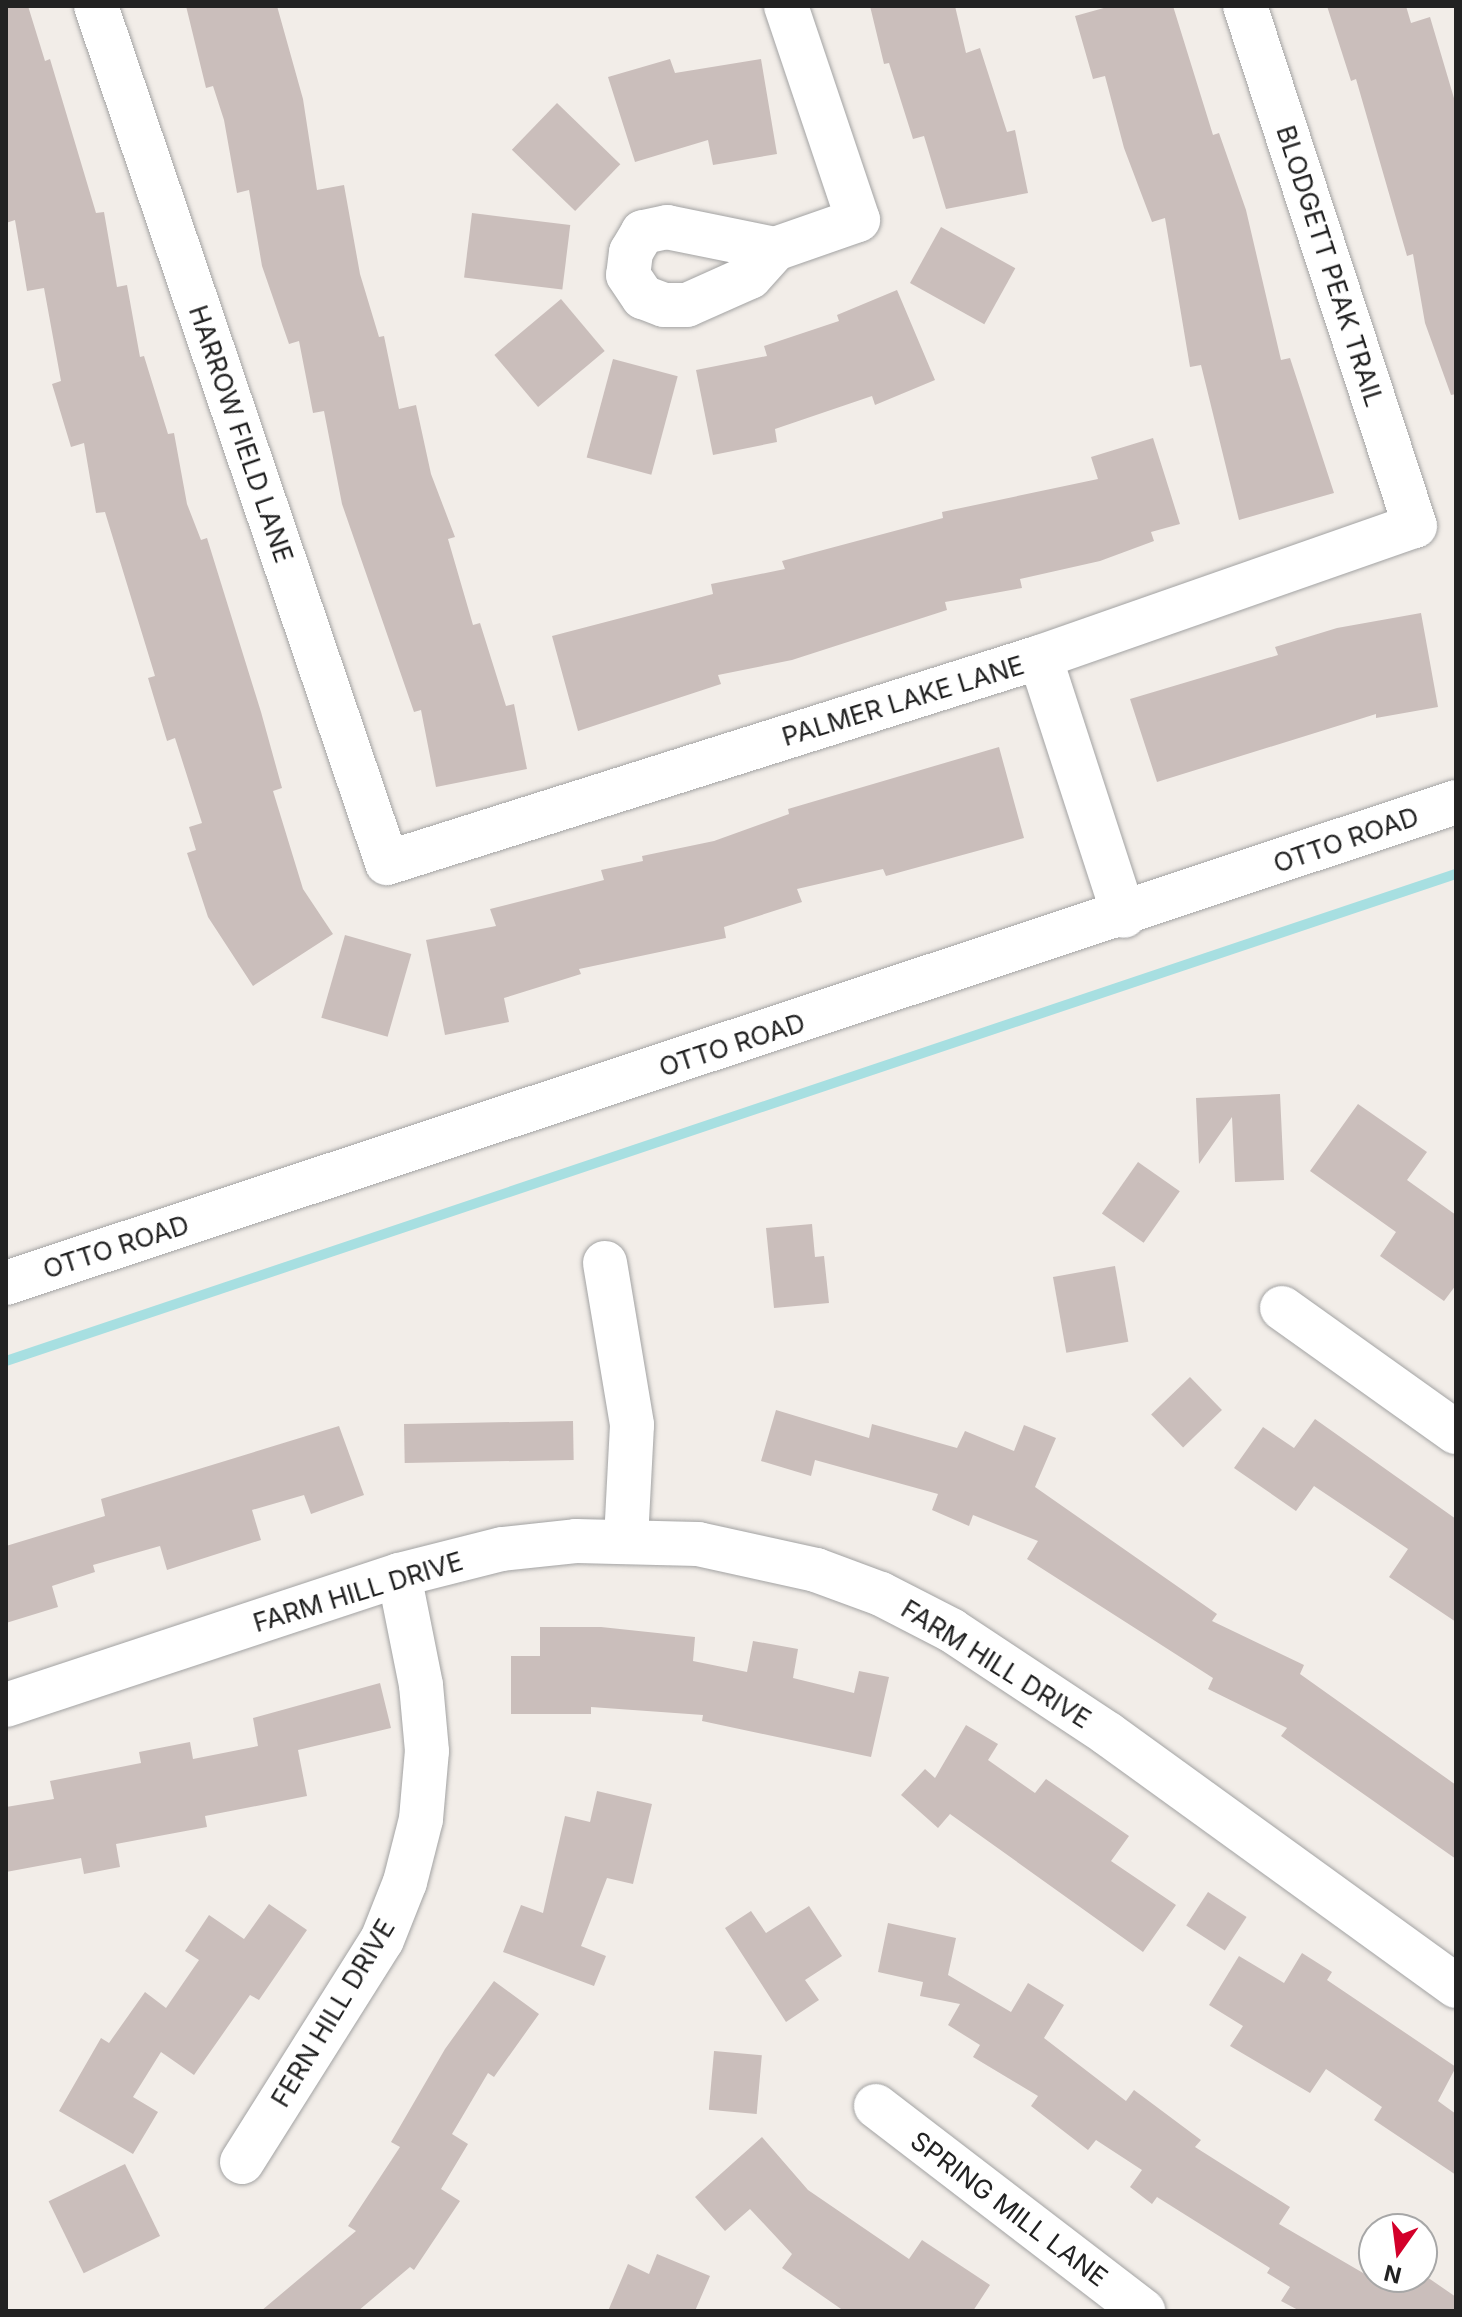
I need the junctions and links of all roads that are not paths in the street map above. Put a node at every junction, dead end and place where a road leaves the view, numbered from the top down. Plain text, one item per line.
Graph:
1 (96, 6) edge
2 (786, 6) edge
3 (1245, 6) edge
4 (775, 249) dead end
5 (1415, 526) joint
6 (1040, 657) junction
7 (1456, 802) edge
8 (387, 863) joint
9 (1124, 916) junction
10 (605, 1263) dead end
11 (6, 1283) edge
12 (1282, 1308) dead end
13 (1456, 1432) edge
14 (626, 1540) junction
15 (399, 1575) junction
16 (6, 1705) edge
17 (1456, 1986) edge
18 (876, 2106) dead end
19 (242, 2162) dead end
20 (1143, 2311) edge

1 - 8 street, HARROW FIELD LANE
2 - 4 street
3 - 5 street, BLODGETT PEAK TRAIL
5 - 6 street, PALMER LAKE LANE
6 - 8 street, PALMER LAKE LANE
6 - 9 street
7 - 9 street, OTTO ROAD
9 - 11 street, OTTO ROAD
10 - 14 street
12 - 13 street
14 - 15 street, FARM HILL DRIVE
14 - 17 street, FARM HILL DRIVE
15 - 16 street, FARM HILL DRIVE
15 - 19 street, FERN HILL DRIVE
18 - 20 street, SPRING MILL LANE

